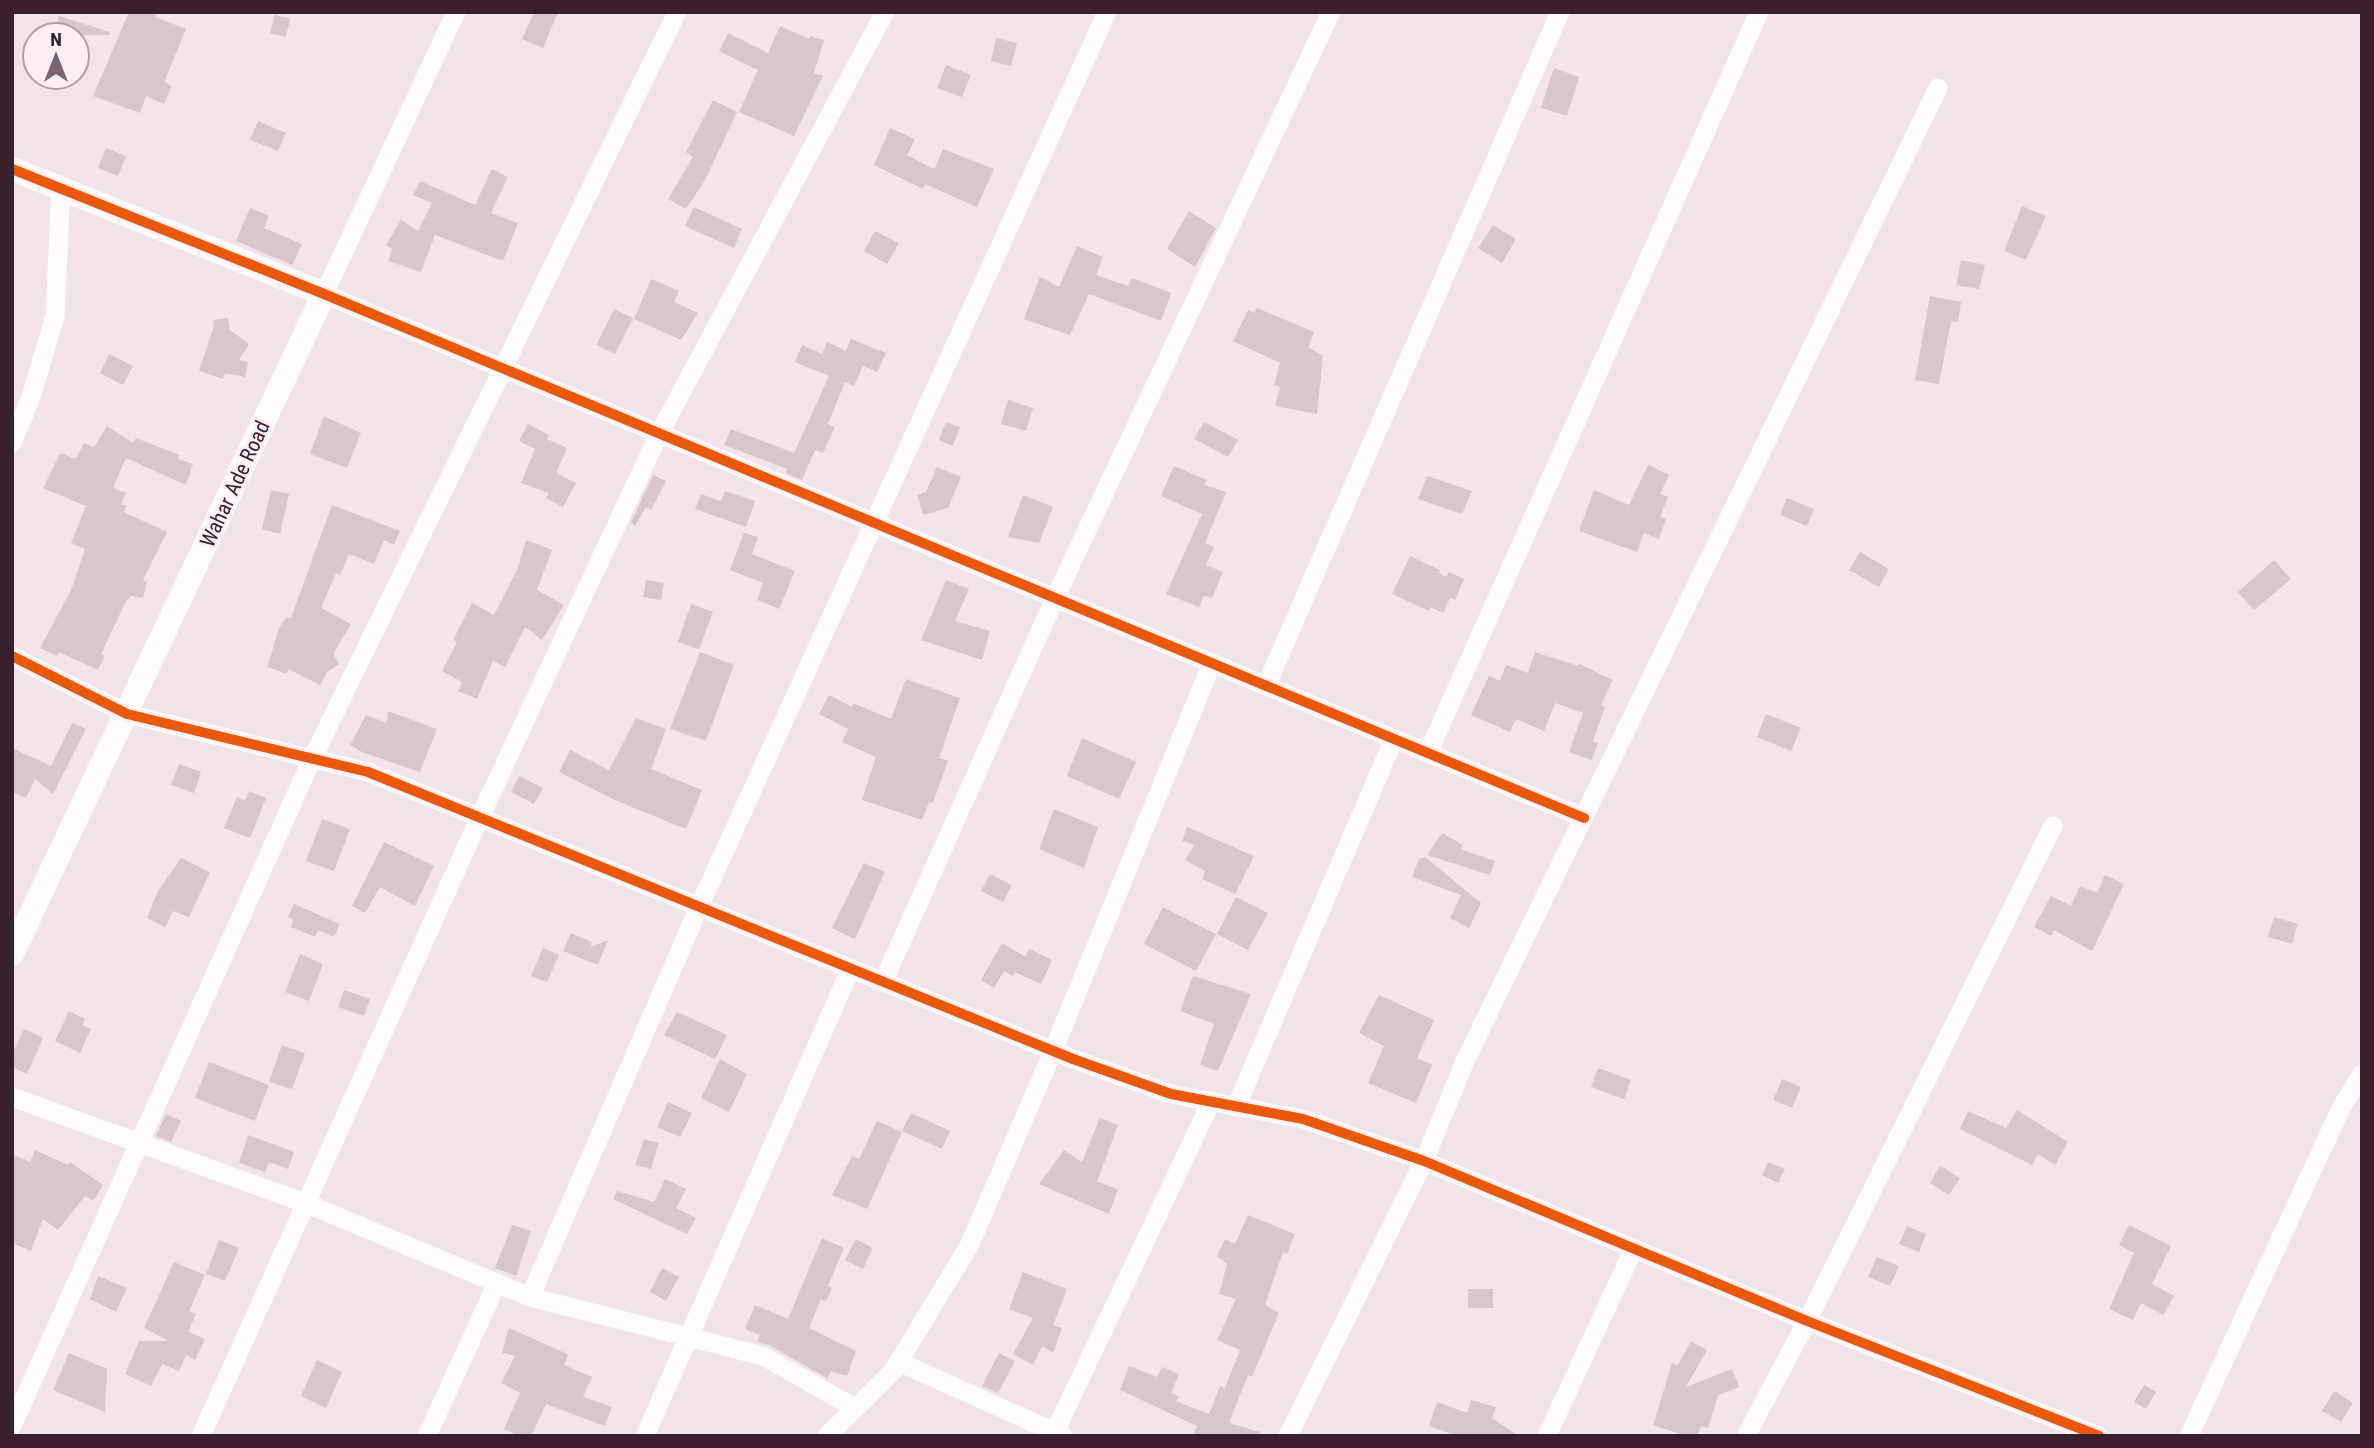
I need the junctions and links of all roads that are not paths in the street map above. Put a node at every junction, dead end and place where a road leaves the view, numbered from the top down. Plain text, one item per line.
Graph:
1 (456, 12) edge
2 (677, 12) edge
3 (886, 12) edge
4 (1107, 12) edge
5 (1331, 12) edge
6 (1560, 12) edge
7 (1759, 12) edge
8 (1938, 88) dead end
9 (12, 169) edge
10 (61, 186) junction
11 (324, 294) junction
12 (502, 369) junction
13 (659, 434) junction
14 (12, 443) edge
15 (874, 523) junction
16 (1055, 598) junction
17 (12, 656) edge
18 (1212, 663) junction
19 (1266, 686) junction
20 (127, 714) junction
21 (1394, 739) junction
22 (1428, 753) junction
23 (312, 759) junction
24 (480, 817) junction
25 (1584, 818) junction
26 (2053, 826) dead end
27 (699, 907) junction
28 (12, 954) edge
29 (851, 968) junction
30 (883, 982) junction
31 (1053, 1051) junction
32 (2362, 1074) edge
33 (12, 1097) edge
34 (1211, 1102) junction
35 (1236, 1107) junction
36 (139, 1145) junction
37 (1424, 1161) junction
38 (305, 1203) junction
39 (1634, 1248) junction
40 (497, 1283) junction
41 (530, 1297) junction
42 (1807, 1321) junction
43 (688, 1338) junction
44 (899, 1362) junction
45 (855, 1408) junction
46 (12, 1426) edge
47 (1057, 1434) edge
48 (201, 1436) edge
49 (427, 1436) edge
50 (645, 1436) edge
51 (827, 1436) edge
52 (1288, 1436) edge
53 (1546, 1436) edge
54 (1746, 1436) edge
55 (2099, 1436) edge
56 (2189, 1436) edge

1 - 11 street, Wahar Ade Road
2 - 12 street
3 - 13 street
4 - 15 street
5 - 16 street
6 - 19 street
7 - 22 street
8 - 25 street
9 - 10 street
10 - 11 street
10 - 14 street
11 - 12 street
11 - 20 street, Wahar Ade Road
12 - 13 street
12 - 23 street
13 - 15 street
13 - 24 street
15 - 16 street
15 - 27 street
16 - 18 street
16 - 30 street
17 - 20 street
18 - 19 street
18 - 31 street
19 - 21 street
20 - 23 street
20 - 28 street, Wahar Ade Road
21 - 22 street
21 - 35 street
22 - 25 street
23 - 24 street
23 - 36 street
24 - 27 street
24 - 38 street
25 - 37 street
26 - 42 street
27 - 29 street
27 - 41 street
29 - 30 street
29 - 43 street
30 - 31 street
31 - 34 street
31 - 44 street
32 - 56 street
33 - 36 street
34 - 35 street
34 - 47 street
35 - 37 street
36 - 38 street
36 - 46 street
37 - 39 street
37 - 52 street
38 - 40 street
38 - 48 street
39 - 42 street
39 - 53 street
40 - 41 street
40 - 49 street
41 - 43 street
42 - 54 street
42 - 55 street
43 - 45 street
43 - 50 street
44 - 45 street
44 - 47 street
45 - 51 street

